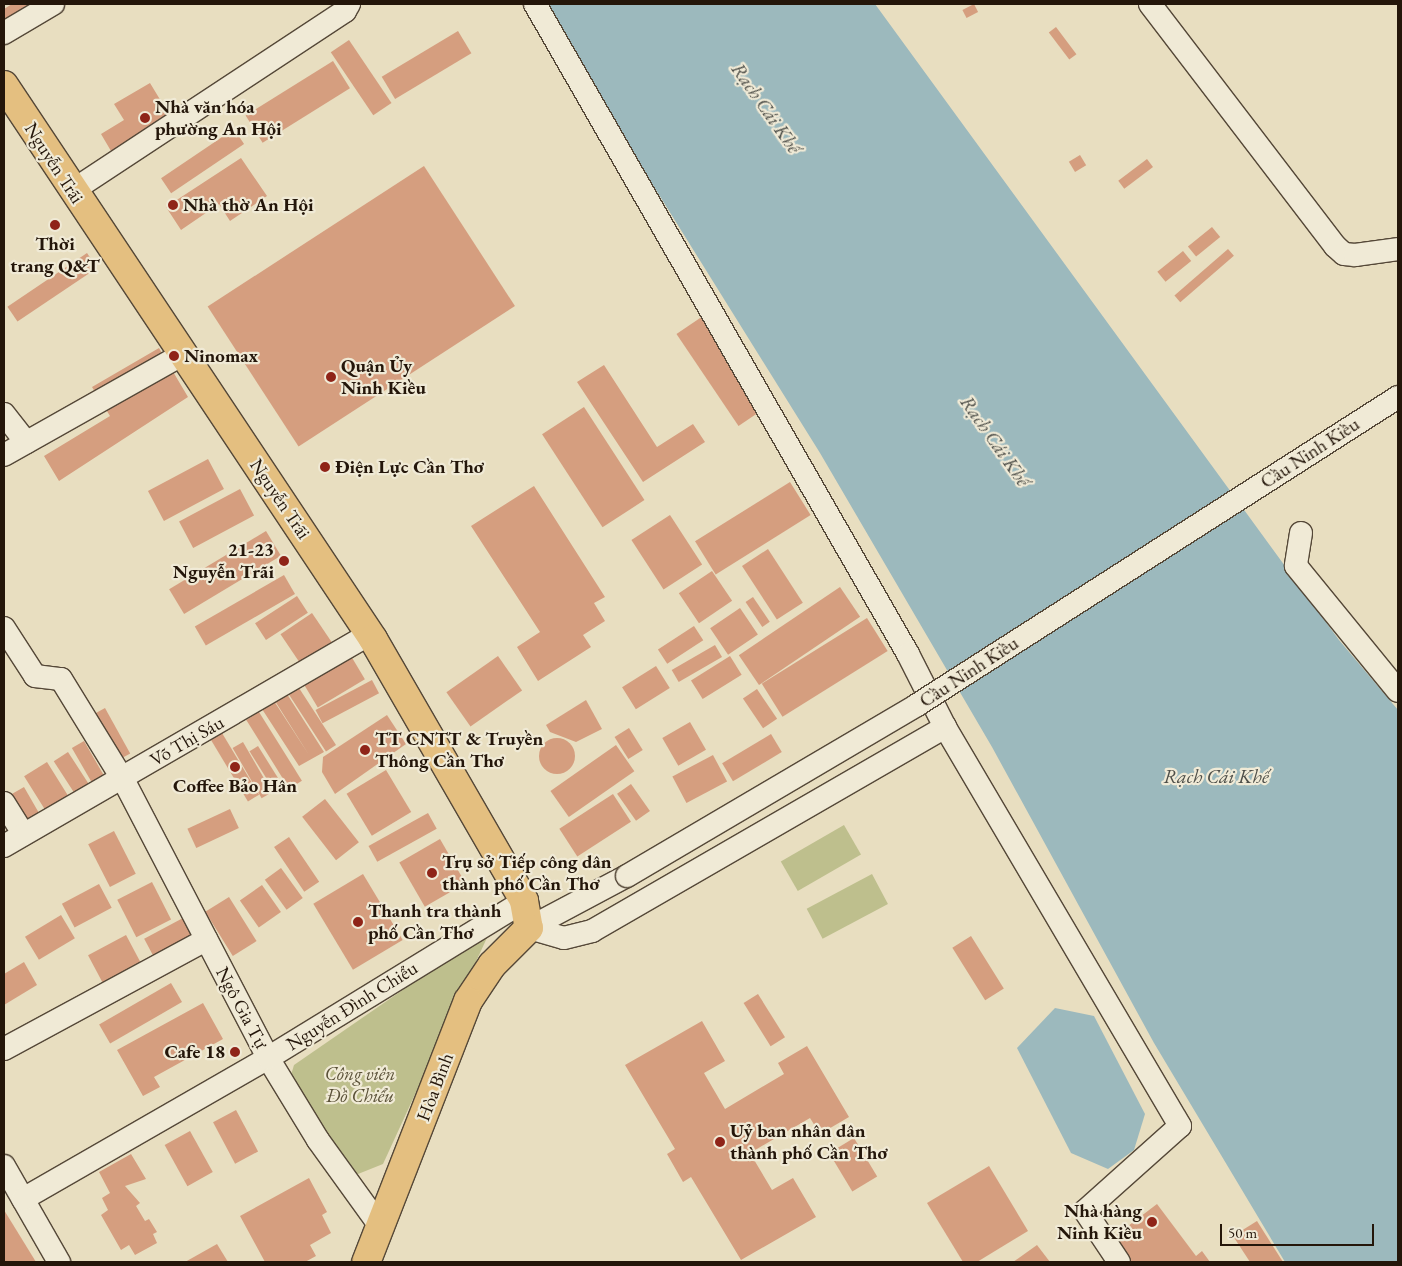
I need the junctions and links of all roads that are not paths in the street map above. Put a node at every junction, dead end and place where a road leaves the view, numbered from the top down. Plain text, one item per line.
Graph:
1 (52, 4) edge
2 (349, 4) edge
3 (535, 4) edge
4 (1150, 4) edge
5 (4, 33) edge
6 (4, 85) edge
7 (72, 191) junction
8 (1398, 250) edge
9 (183, 354) junction
10 (1398, 397) edge
11 (4, 414) edge
12 (26, 442) junction
13 (4, 455) edge
14 (1301, 533) dead end
15 (4, 628) edge
16 (370, 634) junction
17 (1398, 691) edge
18 (945, 727) junction
19 (122, 779) junction
20 (4, 803) edge
21 (23, 834) junction
22 (4, 846) edge
23 (524, 901) junction
24 (529, 928) junction
25 (206, 940) junction
26 (4, 1049) edge
27 (268, 1058) junction
28 (4, 1166) edge
29 (23, 1199) junction
30 (380, 1226) junction
31 (59, 1262) edge
32 (366, 1262) edge
33 (1119, 1262) edge

1 - 5 street
2 - 7 street
3 - 18 street
4 - 8 street
6 - 7 main road, Nguyễn Trãi
7 - 9 main road, Nguyễn Trãi
9 - 12 street
9 - 16 main road, Nguyễn Trãi
10 - 24 street, Cầu Ninh Kiều, bridge
11 - 12 street
12 - 13 street
14 - 17 street
15 - 19 street, Ngô Gia Tự
16 - 19 street, Võ Thị Sáu
16 - 23 main road, Nguyễn Trãi
18 - 24 street
18 - 33 street
19 - 21 street, Võ Thị Sáu
19 - 25 street, Ngô Gia Tự
20 - 21 street
21 - 22 street, Võ Thị Sáu
23 - 24 main road, Nguyễn Trãi
23 - 27 street, Nguyễn Đình Chiểu
24 - 30 main road, Hòa Bình
25 - 26 street
25 - 27 street, Ngô Gia Tự
27 - 29 street, Nguyễn Đình Chiểu
27 - 30 street, Ngô Gia Tự
28 - 29 street
29 - 31 street
30 - 32 main road, Hòa Bình

